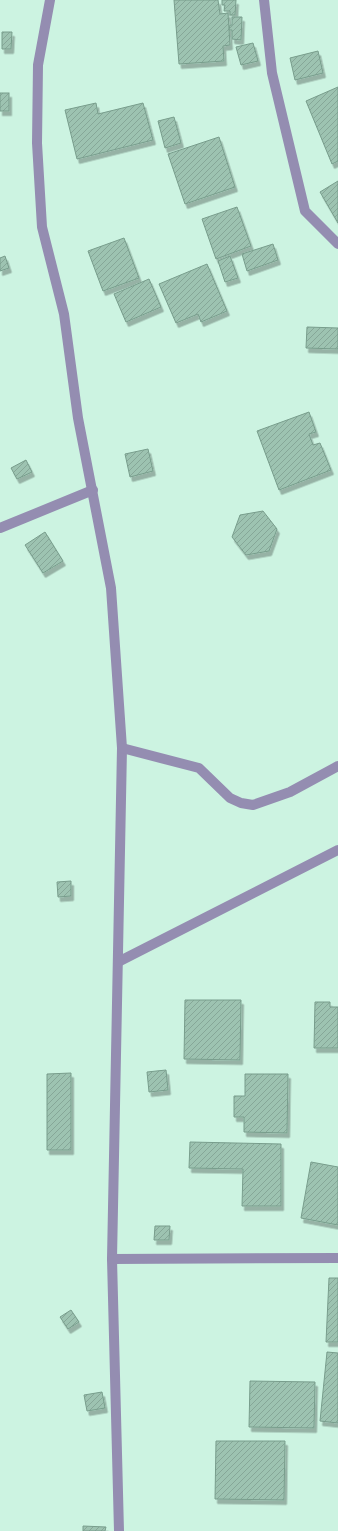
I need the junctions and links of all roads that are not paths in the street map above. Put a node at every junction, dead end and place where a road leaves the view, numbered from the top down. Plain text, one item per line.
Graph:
1 (50, 0) edge
2 (264, 0) edge
3 (338, 244) edge
4 (93, 490) junction
5 (0, 528) edge
6 (122, 748) junction
7 (338, 766) edge
8 (338, 850) edge
9 (118, 962) junction
10 (338, 1258) edge
11 (112, 1259) junction
12 (119, 1531) edge

1 - 4 street
2 - 3 street
4 - 5 street
4 - 6 street
6 - 7 street
6 - 9 street
8 - 9 street
9 - 11 street
10 - 11 street
11 - 12 street

